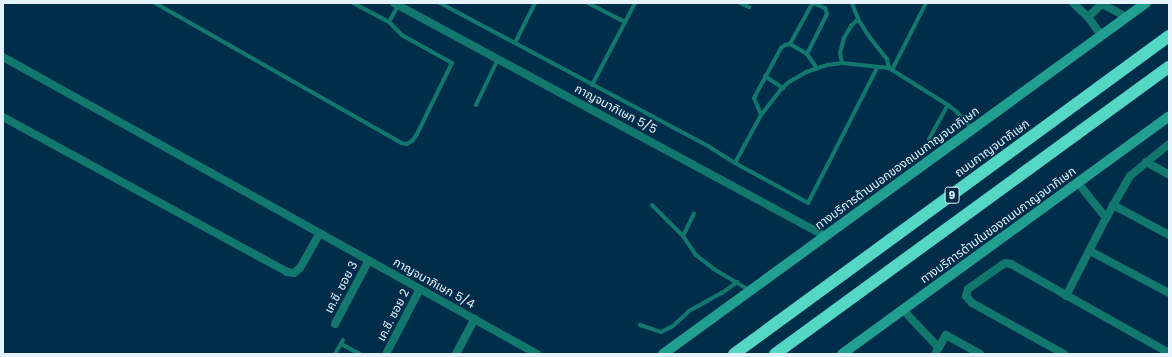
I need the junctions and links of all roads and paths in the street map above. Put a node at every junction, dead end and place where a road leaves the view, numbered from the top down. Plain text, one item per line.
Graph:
1 (155, 3) edge
2 (353, 3) edge
3 (440, 3) edge
4 (535, 3) edge
5 (588, 3) edge
6 (635, 3) edge
7 (740, 3) edge
8 (852, 3) edge
9 (926, 3) edge
10 (1073, 3) edge
11 (1101, 3) edge
12 (1146, 3) edge
13 (396, 4) edge
14 (749, 7) dead end
15 (1088, 17) junction
16 (1126, 17) junction
17 (858, 19) junction
18 (389, 22) junction
19 (624, 22) junction
20 (1101, 35) junction
21 (1169, 36) edge
22 (515, 43) junction
23 (790, 44) junction
24 (807, 54) junction
25 (3, 56) edge
26 (498, 59) junction
27 (842, 63) junction
28 (816, 67) junction
29 (1169, 67) edge
30 (877, 68) junction
31 (890, 69) junction
32 (765, 76) junction
33 (592, 85) junction
34 (783, 88) junction
35 (476, 105) dead end
36 (948, 105) junction
37 (761, 115) junction
38 (3, 116) edge
39 (1169, 116) edge
40 (973, 130) junction
41 (929, 139) dead end
42 (1169, 144) edge
43 (1146, 162) junction
44 (735, 163) junction
45 (1169, 175) edge
46 (1078, 184) junction
47 (652, 205) dead end
48 (1113, 205) junction
49 (694, 213) dead end
50 (1106, 218) junction
51 (320, 233) junction
52 (1169, 235) edge
53 (683, 236) junction
54 (825, 236) junction
55 (1090, 250) junction
56 (369, 260) junction
57 (737, 282) junction
58 (420, 289) junction
59 (751, 291) junction
60 (1169, 293) edge
61 (1066, 296) junction
62 (903, 310) junction
63 (475, 319) junction
64 (335, 324) dead end
65 (640, 324) dead end
66 (937, 351) edge
67 (387, 352) dead end
68 (1169, 353) edge
69 (335, 354) edge
70 (360, 354) edge
71 (456, 354) edge
72 (537, 354) edge
73 (663, 354) edge
74 (734, 354) edge
75 (776, 354) edge
76 (842, 354) edge
77 (980, 354) edge
78 (1064, 354) edge

1 - 18 lane
2 - 18 lane
3 - 22 lane
4 - 22 lane
5 - 19 lane
6 - 19 lane
7 - 14 lane
8 - 17 lane
9 - 31 lane
10 - 15 street
11 - 15 street
11 - 16 street
12 - 16 main road, ทางบริการด้านนอกของถนนกาญจนาภิเษก
13 - 18 lane
13 - 26 street, กาญจนาภิเษก 5/5
15 - 20 street
16 - 20 main road, ทางบริการด้านนอกของถนนกาญจนาภิเษก
17 - 27 lane
17 - 31 lane
19 - 33 lane
20 - 40 main road, ทางบริการด้านนอกของถนนกาญจนาภิเษก
21 - 74 highway, ถนนกาญจนาภิเษก / 9
22 - 33 lane
23 - 24 lane
23 - 24 lane
23 - 32 lane
24 - 28 lane
25 - 51 street, กาญจนาภิเษก 5/4
26 - 35 lane
26 - 54 street, กาญจนาภิเษก 5/5
27 - 28 lane
27 - 30 lane
28 - 34 lane
29 - 75 highway, 9
30 - 31 lane
30 - 44 lane
31 - 36 lane
32 - 34 lane
32 - 37 lane
33 - 44 lane
34 - 37 lane
36 - 40 lane
36 - 41 lane
37 - 44 lane
38 - 51 street
39 - 46 main road, ทางบริการด้านในของถนนกาญจนาภิเษก
40 - 54 main road, ทางบริการด้านนอกของถนนกาญจนาภิเษก
42 - 43 street
43 - 45 street
43 - 48 street
46 - 50 street
46 - 62 main road, ทางบริการด้านในของถนนกาญจนาภิเษก
47 - 53 lane
48 - 50 street
48 - 52 street
49 - 53 lane
50 - 55 street
51 - 56 street, กาญจนาภิเษก 5/4
53 - 57 lane
54 - 59 main road, ทางบริการด้านนอกของถนนกาญจนาภิเษก
55 - 60 street
55 - 61 street
56 - 58 street, กาญจนาภิเษก 5/4
56 - 64 street, เค.ซี. ซอย 3
57 - 59 lane
57 - 65 lane
58 - 63 street, กาญจนาภิเษก 5/4
58 - 67 street, เค.ซี. ซอย 2
59 - 73 main road, ทางบริการด้านนอกของถนนกาญจนาภิเษก
61 - 68 street
61 - 78 street
62 - 66 street
62 - 76 main road, ทางบริการด้านในของถนนกาญจนาภิเษก
63 - 71 street
63 - 72 street, กาญจนาภิเษก 5/4
66 - 77 street
69 - 70 lane

